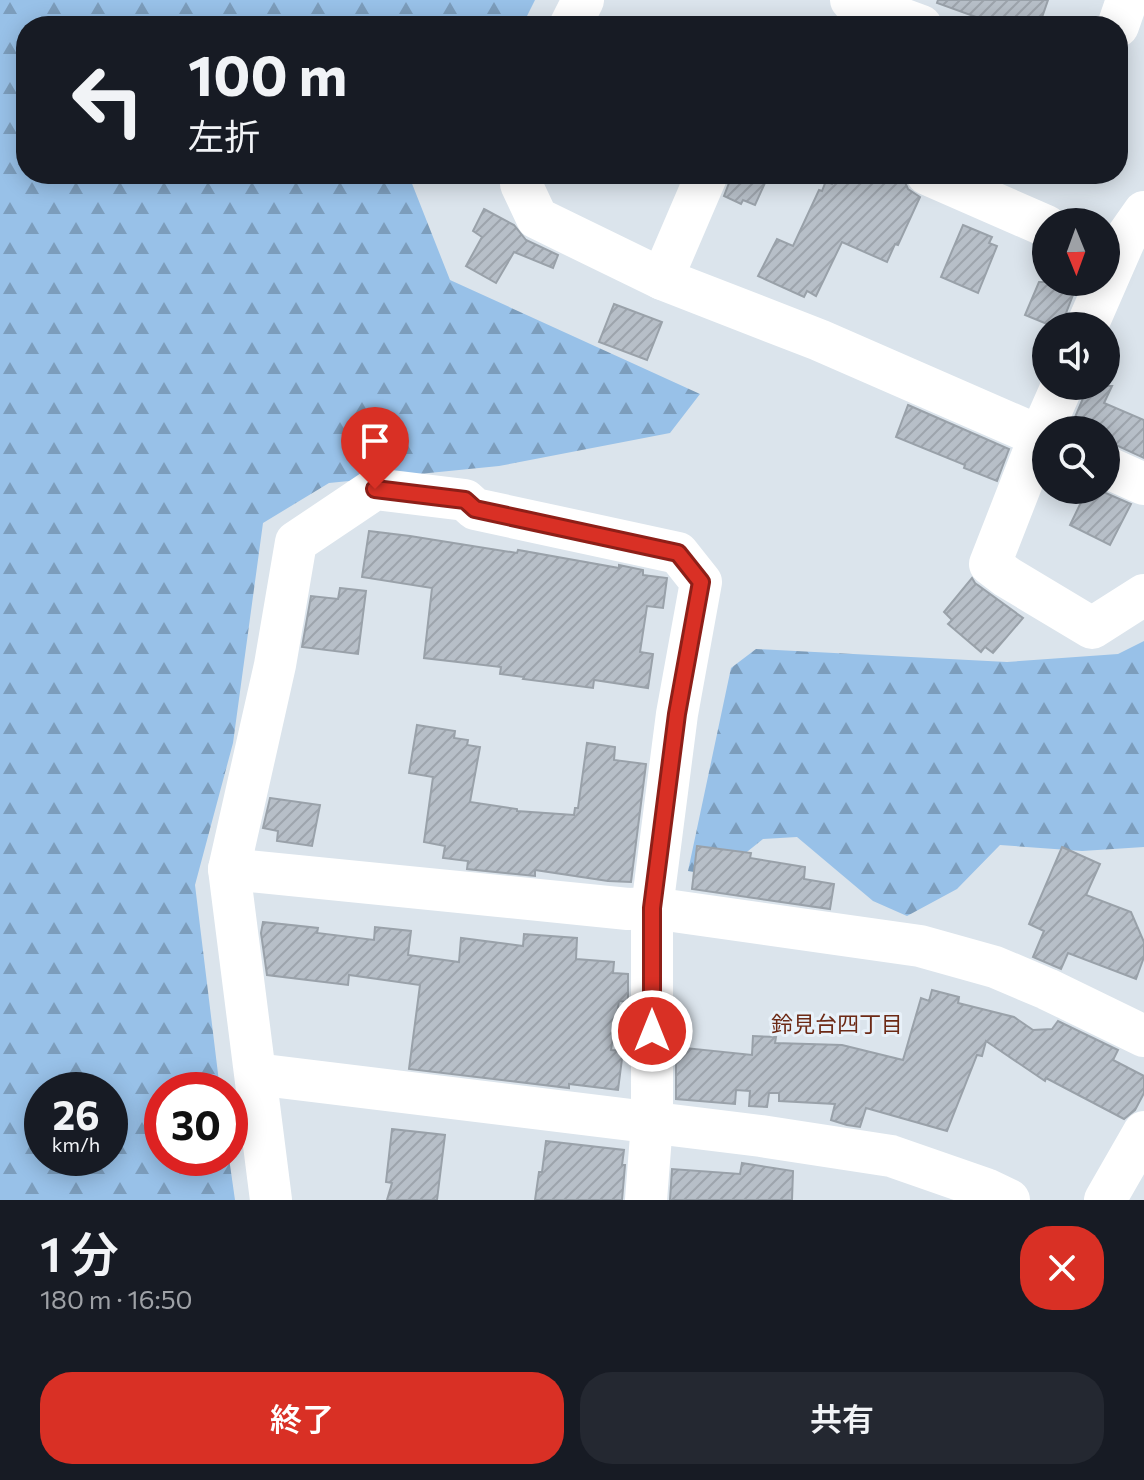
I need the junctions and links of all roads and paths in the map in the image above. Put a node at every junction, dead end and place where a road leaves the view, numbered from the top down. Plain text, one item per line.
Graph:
1 (851, 0) edge
2 (894, 16) edge
3 (521, 184) edge
4 (703, 184) edge
5 (950, 184) edge
6 (1032, 220) edge
7 (1130, 236) edge
8 (662, 279) junction
9 (1094, 312) edge
10 (1032, 432) edge
11 (1032, 463) edge
12 (1120, 473) edge
13 (1144, 484) edge
14 (1144, 595) edge
15 (229, 869) junction
16 (652, 908) junction
17 (1144, 1036) edge
18 (256, 1074) junction
19 (652, 1123) junction
20 (1144, 1132) edge
21 (271, 1200) edge
22 (646, 1200) edge
23 (1009, 1200) edge
24 (1105, 1200) edge

1 - 2 street
3 - 8 street
4 - 8 street
5 - 6 street
7 - 9 street
8 - 10 street
11 - 14 street
12 - 13 street
15 - 16 street
15 - 16 street
15 - 18 street
16 - 17 street
16 - 19 street
18 - 19 street
18 - 21 street
19 - 22 street
19 - 23 street
20 - 24 street

